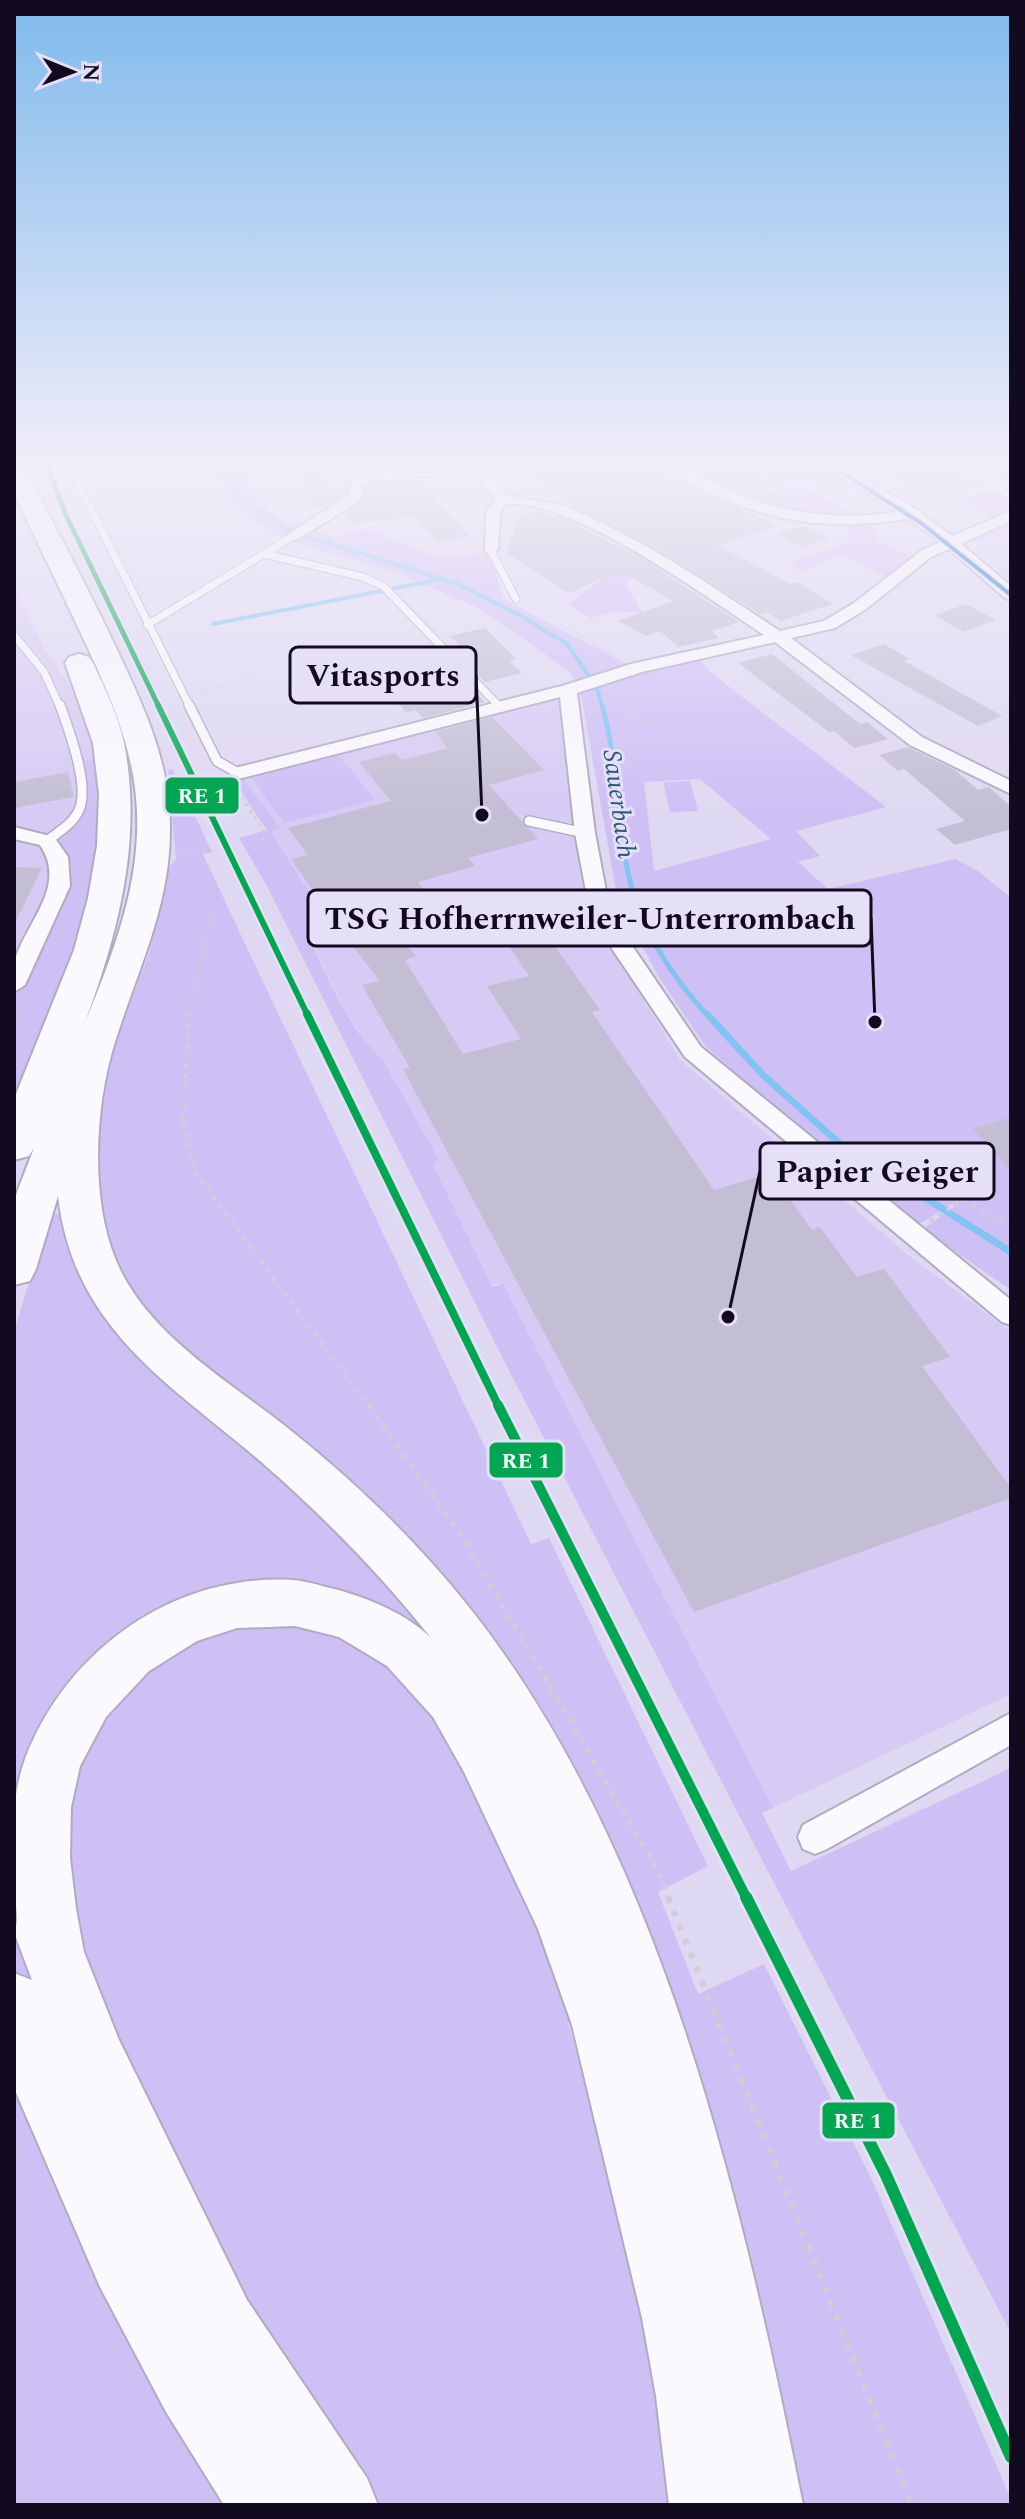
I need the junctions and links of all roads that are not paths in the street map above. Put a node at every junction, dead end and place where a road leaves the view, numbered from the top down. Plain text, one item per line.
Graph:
1 (39, 579) edge
2 (68, 579) edge
3 (124, 579) edge
4 (223, 579) edge
5 (366, 579) edge
6 (505, 579) edge
7 (690, 579) edge
8 (892, 579) edge
9 (993, 579) edge
10 (1011, 595) edge
11 (516, 599) road end
12 (147, 625) junction
13 (14, 635) edge
14 (780, 638) junction
15 (573, 689) junction
16 (500, 707) junction
17 (238, 773) joint
18 (1011, 788) edge
19 (529, 821) dead end
20 (14, 833) edge
21 (585, 833) junction
22 (47, 841) junction
23 (14, 985) edge
24 (94, 1047) junction
25 (14, 1146) edge
26 (14, 1269) edge
27 (1011, 1315) edge
28 (1011, 1728) edge
29 (14, 1826) edge
30 (815, 1837) dead end
31 (34, 1981) edge
32 (268, 2505) edge
33 (340, 2505) edge
34 (707, 2505) edge
35 (765, 2505) edge

1 - 25 highway
2 - 24 highway
3 - 12 lane
4 - 12 lane
5 - 16 lane
6 - 11 lane
7 - 14 street
8 - 14 street
9 - 10 street
12 - 17 lane
13 - 22 lane
14 - 15 street
14 - 18 street
15 - 16 street
15 - 21 street
16 - 17 street
19 - 21 lane
20 - 22 street
21 - 27 street
22 - 23 street
24 - 26 highway
24 - 35 highway
28 - 30 street
29 - 31 highway
31 - 32 highway
31 - 33 highway
31 - 34 highway

